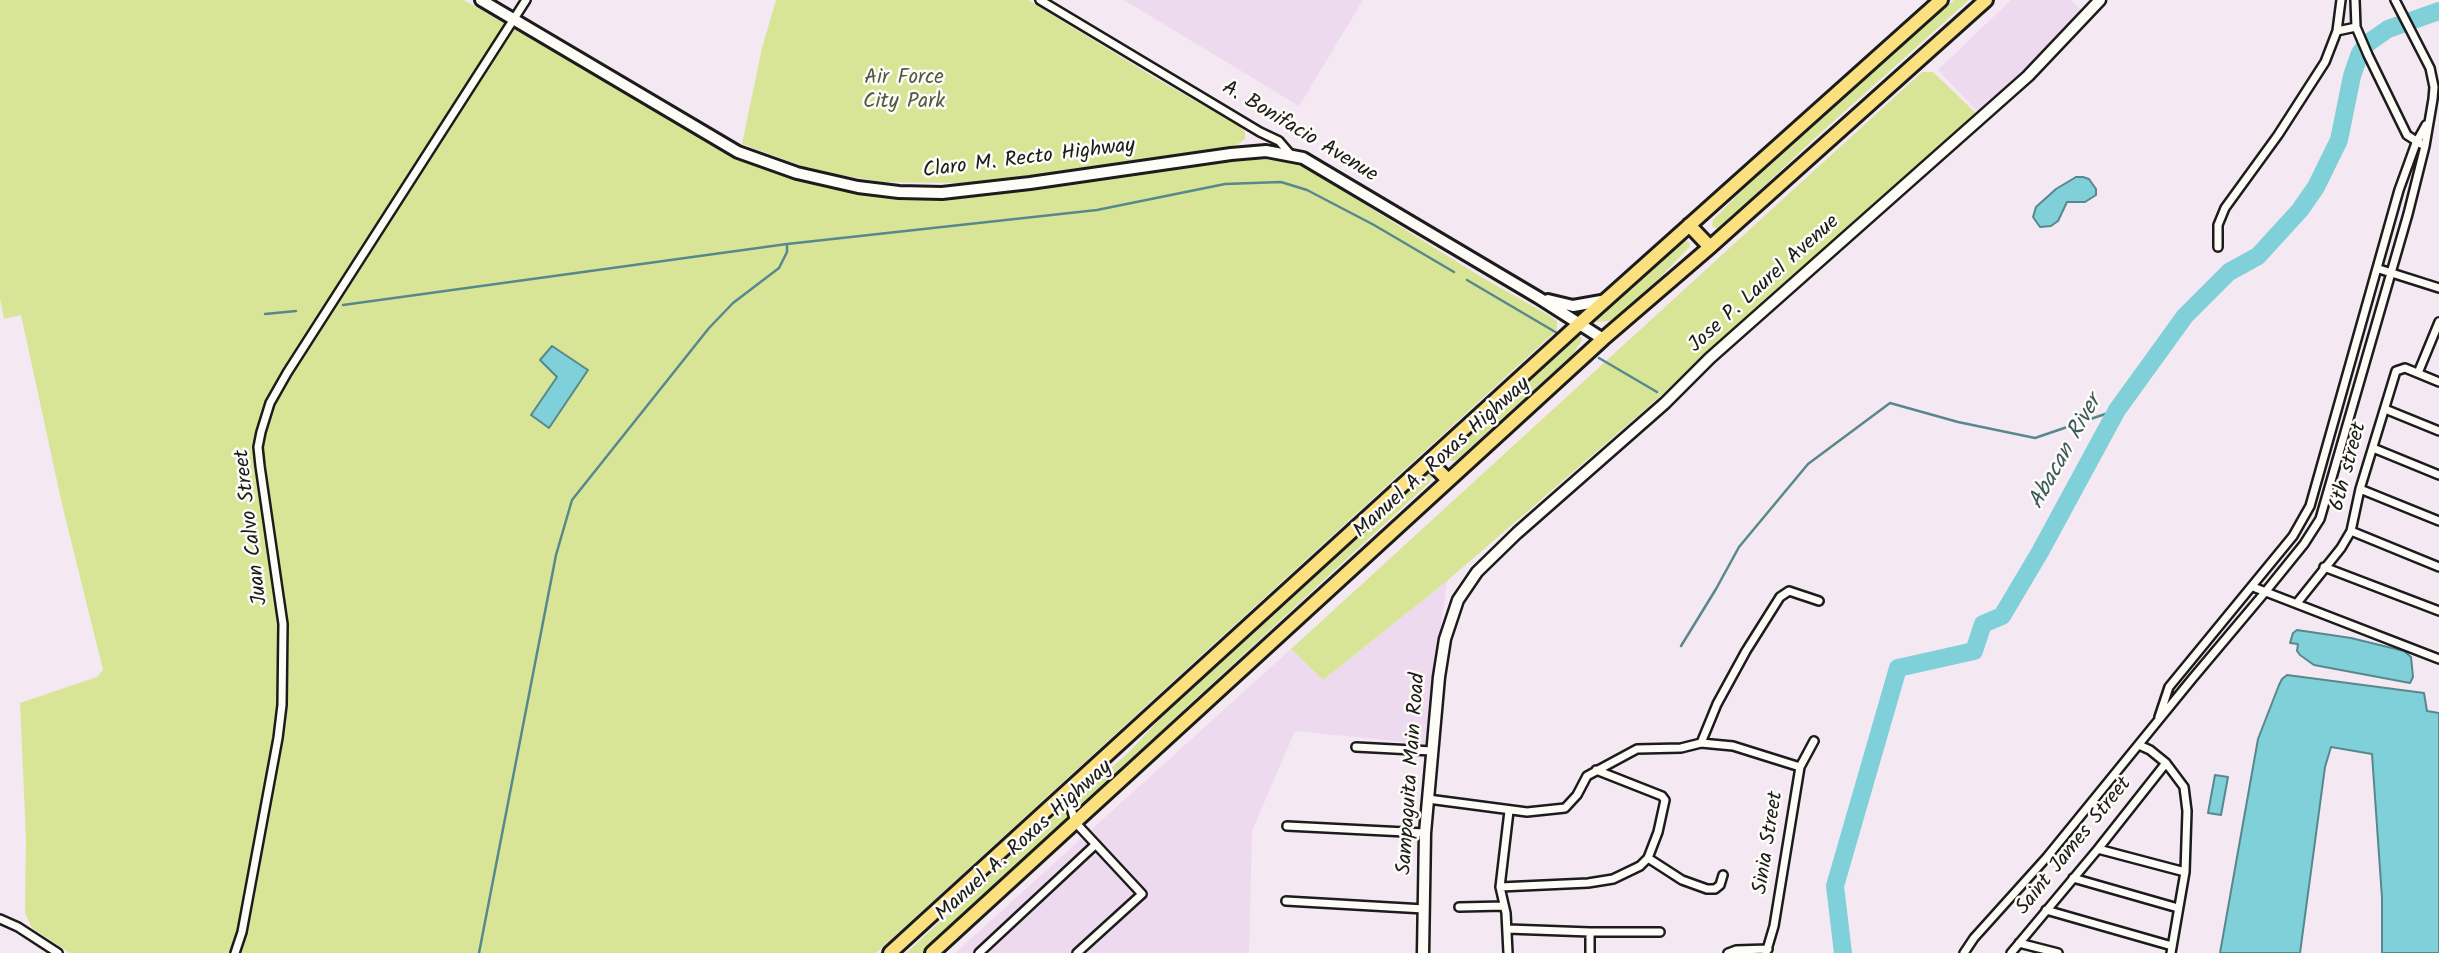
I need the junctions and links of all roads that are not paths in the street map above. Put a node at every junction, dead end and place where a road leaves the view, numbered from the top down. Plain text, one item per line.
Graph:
1 (481, 0) edge
2 (526, 0) edge
3 (1040, 0) edge
4 (1941, 0) edge
5 (1986, 0) edge
6 (2100, 0) edge
7 (2341, 0) edge
8 (2355, 0) edge
9 (2395, 0) edge
10 (514, 20) junction
11 (2356, 27) junction
12 (2337, 31) junction
13 (2429, 121) junction
14 (2416, 143) junction
15 (2425, 145) junction
16 (1291, 155) junction
17 (1689, 225) junction
18 (1710, 247) junction
19 (2218, 247) dead end
20 (2379, 269) junction
21 (2391, 272) junction
22 (2439, 288) edge
23 (1539, 298) junction
24 (1607, 300) junction
25 (2439, 322) edge
26 (1579, 324) junction
27 (2436, 336) edge
28 (1603, 340) junction
29 (2418, 373) junction
30 (2439, 382) edge
31 (2385, 409) junction
32 (2439, 431) edge
33 (2373, 448) junction
34 (1429, 461) junction
35 (2439, 475) edge
36 (1448, 480) junction
37 (2360, 489) junction
38 (2439, 521) edge
39 (2351, 531) junction
40 (2324, 567) junction
41 (2439, 567) edge
42 (2253, 587) junction
43 (2266, 591) junction
44 (1458, 600) joint
45 (1819, 601) dead end
46 (2297, 603) junction
47 (2439, 611) edge
48 (2439, 659) edge
49 (2158, 721) junction
50 (1814, 741) dead end
51 (1701, 743) junction
52 (2139, 745) junction
53 (1356, 747) dead end
54 (1432, 751) junction
55 (2166, 763) junction
56 (1800, 766) junction
57 (1596, 770) junction
58 (1072, 786) junction
59 (1428, 799) junction
60 (1509, 811) junction
61 (1075, 822) junction
62 (1287, 826) dead end
63 (1425, 833) junction
64 (1095, 845) junction
65 (2098, 849) junction
66 (1648, 858) junction
67 (2185, 872) junction
68 (1723, 875) dead end
69 (2073, 878) junction
70 (1500, 887) junction
71 (1286, 901) dead end
72 (1504, 905) junction
73 (1459, 906) dead end
74 (2178, 908) junction
75 (1424, 909) junction
76 (2046, 910) junction
77 (0, 919) edge
78 (1508, 929) junction
79 (1590, 932) junction
80 (1660, 932) dead end
81 (2019, 943) junction
82 (2171, 950) edge
83 (1767, 951) edge
84 (1965, 952) edge
85 (58, 953) edge
86 (235, 953) edge
87 (890, 953) edge
88 (932, 953) edge
89 (979, 953) edge
90 (1077, 953) edge
91 (1423, 953) edge
92 (1508, 953) edge
93 (1590, 953) edge
94 (1728, 953) edge
95 (2011, 953) edge
96 (2058, 953) edge

1 - 10 main road, Claro M. Recto Highway
2 - 10 street, Juan Calvo Street
3 - 16 street, A. Bonifacio Avenue
4 - 17 main road, Manuel A. Roxas Highway
5 - 18 main road, Manuel A. Roxas Highway
6 - 44 street, Jose P. Laurel Avenue
7 - 12 street
8 - 11 street
9 - 13 street
10 - 16 main road, Claro M. Recto Highway
10 - 86 street, Juan Calvo Street
11 - 12 street
11 - 14 street
12 - 19 street
13 - 14 street
13 - 15 street
14 - 15 street
14 - 20 street
15 - 21 street
16 - 23 main road, A. Bonifacio Avenue
17 - 18 main road
17 - 24 main road, Manuel A. Roxas Highway
18 - 28 main road, Manuel A. Roxas Highway
20 - 21 street
20 - 42 street
21 - 22 street
21 - 43 street
23 - 24 main road, A. Bonifacio Avenue
23 - 26 main road, A. Bonifacio Avenue
24 - 26 main road, Manuel A. Roxas Highway
25 - 27 street
26 - 28 main road, A. Bonifacio Avenue
26 - 34 main road, Manuel A. Roxas Highway
27 - 29 street
28 - 36 main road, Manuel A. Roxas Highway
29 - 30 street
29 - 31 street, 6th street
31 - 32 street
31 - 33 street, 6th street
33 - 35 street
33 - 37 street, 6th street
34 - 36 main road
34 - 58 main road, Manuel A. Roxas Highway
36 - 61 main road, Manuel A. Roxas Highway
37 - 38 street
37 - 39 street, 6th street
39 - 40 street, 6th street
39 - 41 street
40 - 46 street, 6th street
40 - 47 street
42 - 43 street
42 - 49 street
43 - 46 street
43 - 49 street
44 - 54 street, Sampaguita Main Road
45 - 51 street
46 - 48 street
49 - 52 street
50 - 56 street, Sinia Street
51 - 56 street
51 - 57 street
52 - 55 street
52 - 84 street
53 - 54 street
54 - 59 street, Sampaguita Main Road
55 - 65 street, Saint James Street
55 - 67 street
56 - 83 street, Sinia Street
57 - 60 street
57 - 66 street
58 - 61 street
58 - 87 main road, Manuel A. Roxas Highway
59 - 60 street
59 - 63 street, Sampaguita Main Road
60 - 70 street
61 - 64 street
61 - 88 main road, Manuel A. Roxas Highway
62 - 63 street
63 - 75 street, Sampaguita Main Road
64 - 89 street
64 - 90 street
65 - 67 street
65 - 69 street, Saint James Street
66 - 68 street
66 - 70 street
67 - 74 street
69 - 74 street
69 - 76 street, Saint James Street
70 - 72 street
71 - 75 street
72 - 73 street
72 - 78 street
74 - 82 street
75 - 91 street, Sampaguita Main Road
76 - 81 street, Saint James Street
76 - 82 street
77 - 85 street
78 - 79 street
78 - 92 street
79 - 80 street
79 - 93 street
81 - 95 street, Saint James Street
81 - 96 street
83 - 94 street

